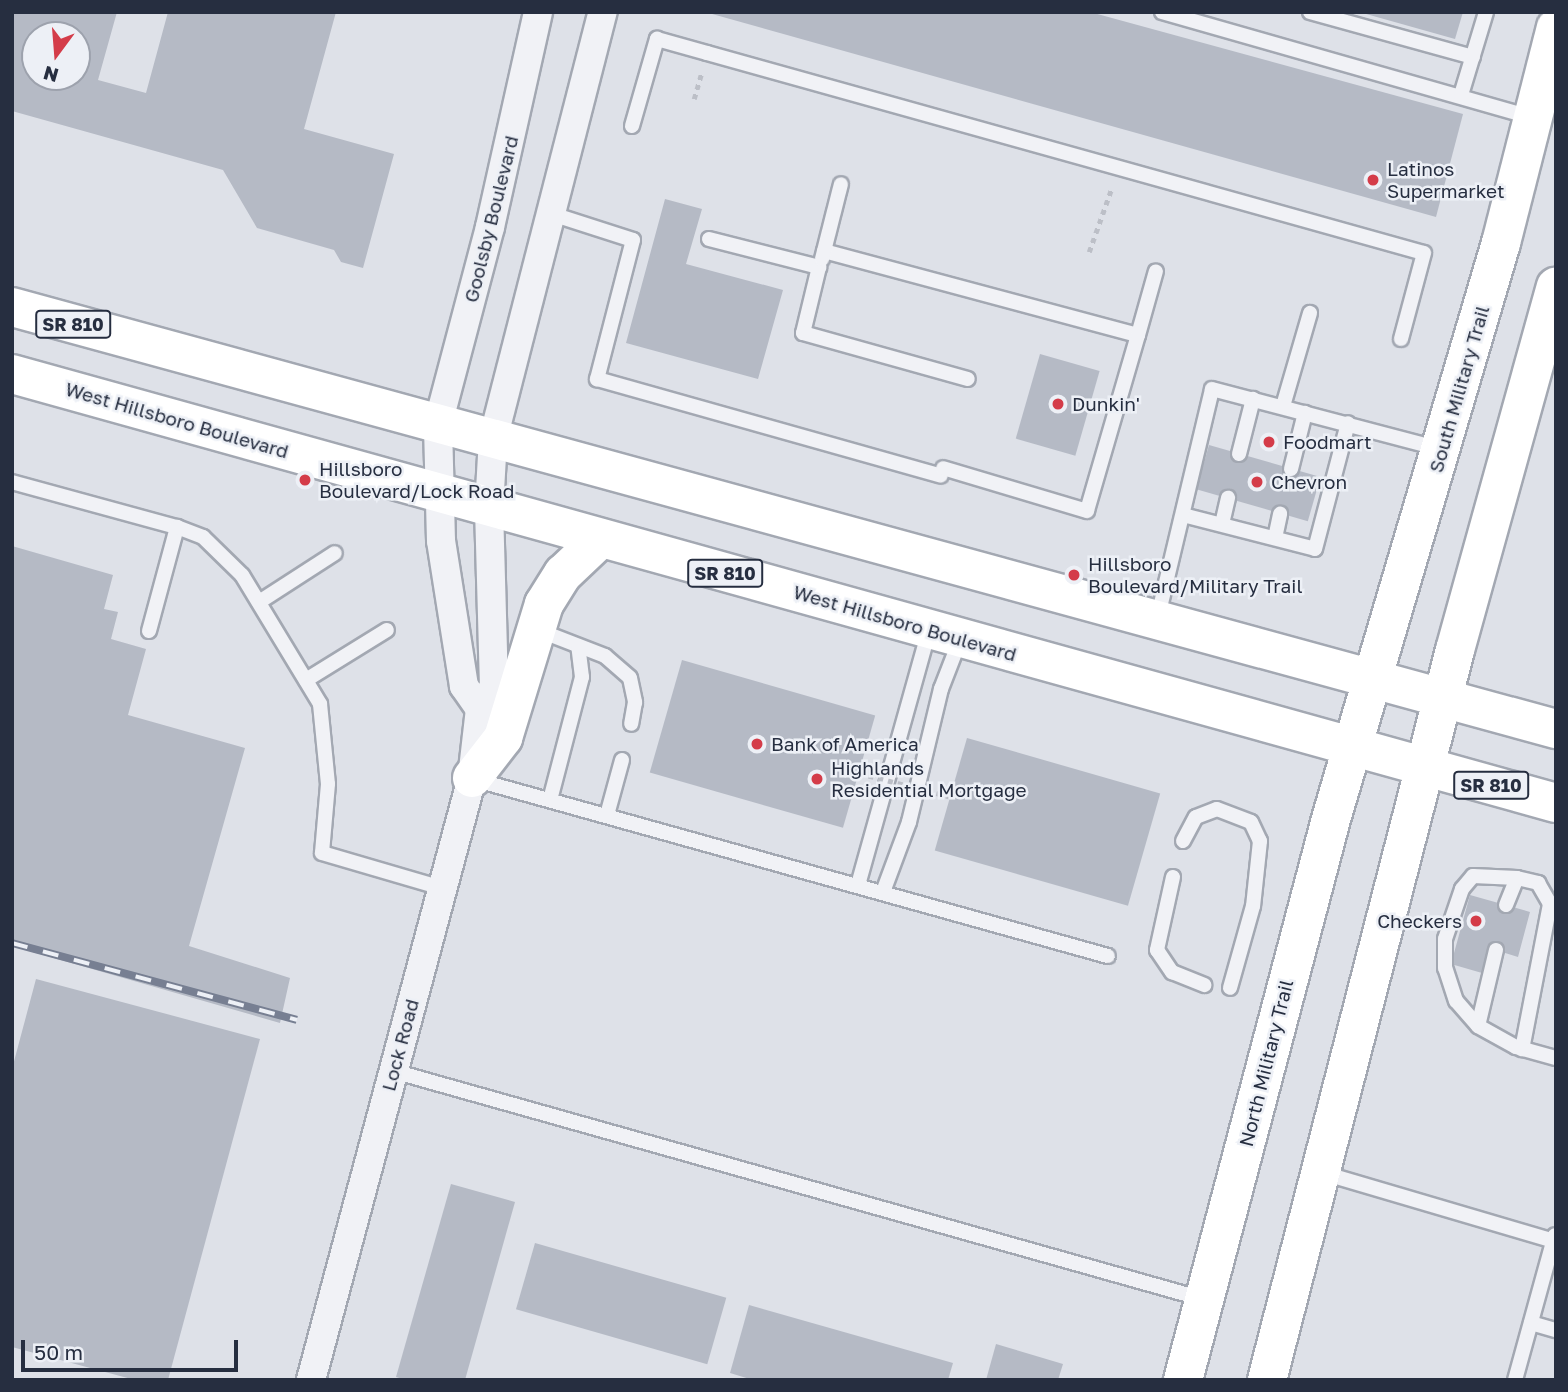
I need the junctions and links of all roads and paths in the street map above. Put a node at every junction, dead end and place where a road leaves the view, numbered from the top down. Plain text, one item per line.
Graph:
1 (538, 12) edge
2 (603, 12) edge
3 (1162, 12) edge
4 (1310, 12) edge
5 (1486, 12) edge
6 (1556, 28) edge
7 (1473, 57) junction
8 (1461, 95) junction
9 (1533, 118) junction
10 (632, 126) dead end
11 (1118, 167) junction
12 (841, 184) dead end
13 (552, 214) junction
14 (709, 239) dead end
15 (824, 251) junction
16 (1089, 252) dead end
17 (819, 267) junction
18 (1156, 271) dead end
19 (1556, 287) edge
20 (12, 307) edge
21 (1310, 313) dead end
22 (1138, 335) junction
23 (1401, 339) dead end
24 (12, 374) edge
25 (968, 379) dead end
26 (1253, 399) junction
27 (1283, 406) junction
28 (1306, 413) junction
29 (438, 424) junction
30 (1348, 424) junction
31 (493, 439) junction
32 (1441, 449) junction
33 (1239, 454) dead end
34 (1291, 469) dead end
35 (12, 482) edge
36 (438, 493) junction
37 (1228, 498) dead end
38 (489, 508) junction
39 (1280, 513) dead end
40 (1183, 514) junction
41 (1222, 524) junction
42 (177, 527) junction
43 (601, 538) junction
44 (1275, 538) junction
45 (335, 553) dead end
46 (259, 602) junction
47 (1158, 616) junction
48 (387, 630) dead end
49 (538, 630) junction
50 (149, 631) dead end
51 (945, 634) junction
52 (578, 646) junction
53 (1374, 678) junction
54 (306, 680) junction
55 (1443, 698) junction
56 (480, 709) junction
57 (631, 724) dead end
58 (1556, 729) edge
59 (1354, 748) junction
60 (622, 760) dead end
61 (1426, 768) junction
62 (859, 773) dead end
63 (472, 778) junction
64 (951, 797) dead end
65 (550, 800) junction
66 (1556, 803) edge
67 (607, 816) junction
68 (1183, 841) dead end
69 (1173, 877) dead end
70 (1517, 878) junction
71 (858, 885) junction
72 (442, 888) junction
73 (883, 892) junction
74 (1506, 905) dead end
75 (1496, 950) dead end
76 (1108, 956) dead end
77 (1204, 985) dead end
78 (1230, 988) dead end
79 (1478, 1026) junction
80 (1519, 1048) junction
81 (1556, 1058) edge
82 (393, 1072) junction
83 (1322, 1172) junction
84 (1555, 1238) edge
85 (1203, 1300) junction
86 (1531, 1323) junction
87 (1556, 1330) edge
88 (311, 1380) edge
89 (1183, 1380) edge
90 (1267, 1380) edge
91 (1516, 1380) edge

1 - 29 street, Goolsby Boulevard
2 - 13 street
3 - 8 lane
4 - 7 lane
5 - 7 lane
6 - 9 main road, South Military Trail
7 - 8 lane
8 - 9 lane
9 - 32 main road, South Military Trail
10 - 11 lane
11 - 16 path
11 - 23 lane
12 - 15 lane
13 - 22 lane
13 - 31 street
14 - 17 lane
15 - 17 lane
15 - 22 lane
17 - 25 lane
18 - 22 lane
19 - 55 main road
20 - 29 main road, SR 810
21 - 27 lane
24 - 36 main road, West Hillsboro Boulevard / SR 810
26 - 27 lane
26 - 33 lane
26 - 40 lane
27 - 28 lane
28 - 30 lane
28 - 34 lane
29 - 31 main road, SR 810
29 - 36 street, Goolsby Boulevard
30 - 32 lane
30 - 44 lane
31 - 38 street
31 - 47 main road, SR 810
32 - 53 main road, South Military Trail
35 - 42 lane
36 - 38 main road, West Hillsboro Boulevard / SR 810
36 - 56 street
37 - 41 lane
38 - 43 main road, West Hillsboro Boulevard / SR 810
38 - 56 street, Lock Road
39 - 44 lane
40 - 41 lane
40 - 47 lane
41 - 44 lane
42 - 46 lane
42 - 50 lane
43 - 49 main road
43 - 51 main road, West Hillsboro Boulevard / SR 810
45 - 46 lane
46 - 54 lane
47 - 53 main road, SR 810
48 - 54 lane
49 - 52 lane
49 - 63 main road
51 - 59 main road, West Hillsboro Boulevard / SR 810
51 - 71 lane
51 - 73 lane
52 - 57 lane
52 - 65 lane
53 - 55 main road, SR 810
53 - 59 main road, South Military Trail
54 - 72 lane
55 - 58 main road, SR 810
55 - 61 main road
56 - 63 street, Lock Road
59 - 61 main road, West Hillsboro Boulevard / SR 810
59 - 85 main road, North Military Trail
60 - 67 lane
61 - 66 main road, West Hillsboro Boulevard / SR 810
61 - 83 main road
62 - 64 path, bridge
63 - 65 lane
63 - 72 street, Lock Road
65 - 67 lane
67 - 71 lane
68 - 78 lane
69 - 77 lane
70 - 74 lane
70 - 79 lane
70 - 80 lane
71 - 73 lane
72 - 82 street, Lock Road
73 - 76 lane
75 - 79 lane
79 - 80 lane
80 - 81 lane
82 - 85 lane
82 - 88 street, Lock Road
83 - 84 lane
83 - 90 main road
84 - 86 lane
85 - 89 main road, North Military Trail
86 - 87 lane
86 - 91 lane

